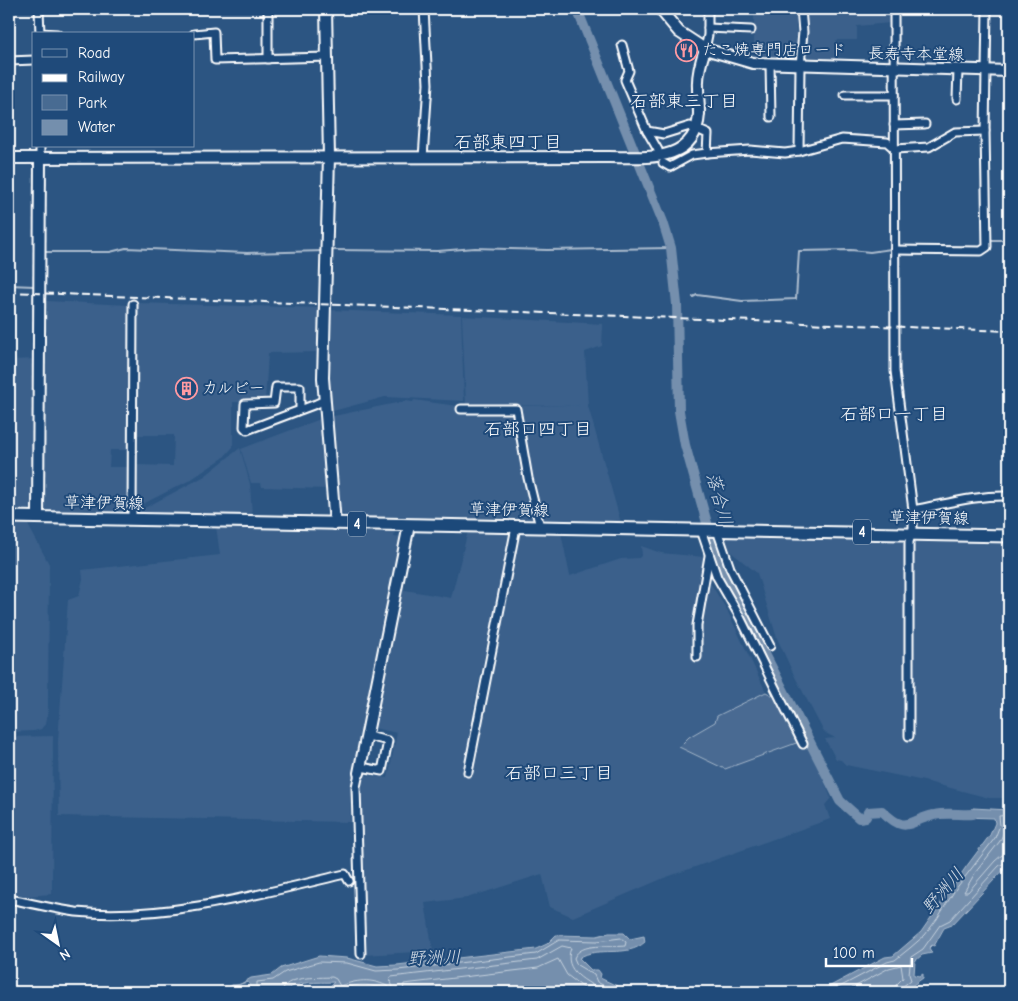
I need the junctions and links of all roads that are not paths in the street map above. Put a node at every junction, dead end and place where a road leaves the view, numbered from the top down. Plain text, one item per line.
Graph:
1 (39, 9) edge
2 (268, 9) edge
3 (326, 9) edge
4 (424, 9) edge
5 (660, 9) edge
6 (708, 9) edge
7 (801, 9) edge
8 (894, 9) edge
9 (987, 9) edge
10 (708, 28) junction
11 (751, 30) dead end
12 (40, 32) edge
13 (195, 34) edge
14 (622, 45) dead end
15 (705, 49) junction
16 (328, 57) junction
17 (268, 59) junction
18 (9, 60) edge
19 (32, 60) edge
20 (770, 64) junction
21 (800, 66) junction
22 (894, 68) junction
23 (958, 70) junction
24 (987, 70) junction
25 (1009, 71) edge
26 (845, 95) dead end
27 (894, 95) junction
28 (957, 99) dead end
29 (770, 117) dead end
30 (925, 124) dead end
31 (894, 125) junction
32 (696, 129) junction
33 (647, 131) junction
34 (985, 131) junction
35 (40, 148) edge
36 (895, 149) junction
37 (658, 150) dead end
38 (799, 151) junction
39 (707, 153) junction
40 (329, 157) junction
41 (9, 158) edge
42 (40, 158) junction
43 (423, 158) junction
44 (663, 163) dead end
45 (895, 250) junction
46 (133, 304) dead end
47 (325, 400) junction
48 (461, 409) dead end
49 (300, 410) junction
50 (1009, 496) edge
51 (913, 510) junction
52 (9, 517) edge
53 (38, 517) junction
54 (132, 520) junction
55 (334, 524) junction
56 (409, 525) junction
57 (516, 527) junction
58 (540, 527) junction
59 (709, 530) junction
60 (911, 533) junction
61 (1009, 536) edge
62 (709, 556) junction
63 (770, 646) dead end
64 (697, 657) dead end
65 (368, 736) junction
66 (909, 736) dead end
67 (803, 744) dead end
68 (360, 770) junction
69 (468, 772) dead end
70 (349, 880) dead end
71 (9, 899) edge
72 (361, 954) dead end

1 - 12 street
2 - 17 street
3 - 16 street
4 - 43 street
5 - 15 street, 長寿寺本堂線
6 - 10 street
7 - 21 street
8 - 22 street
9 - 24 street
10 - 11 street
10 - 15 street
13 - 17 street
14 - 33 street
15 - 20 street, 長寿寺本堂線
15 - 32 street
16 - 17 street
16 - 40 street
18 - 19 street
20 - 21 street, 長寿寺本堂線
20 - 29 street
21 - 22 street, 長寿寺本堂線
21 - 38 street
22 - 23 street, 長寿寺本堂線
22 - 27 street
23 - 24 street, 長寿寺本堂線
23 - 28 street
24 - 25 street, 長寿寺本堂線
24 - 34 street
26 - 27 street
27 - 31 street
30 - 31 street
31 - 36 street
32 - 33 street
32 - 39 street
32 - 43 street
33 - 37 street
34 - 36 street
34 - 45 street
35 - 42 street
36 - 38 street
36 - 45 street
38 - 39 street
39 - 44 street
40 - 42 street
40 - 43 street
40 - 47 street
41 - 42 street
42 - 53 street
45 - 51 street
46 - 54 street
47 - 49 street
47 - 55 street
48 - 58 street
49 - 49 street
50 - 51 street
51 - 60 street
52 - 53 main road, 草津伊賀線 / 4
53 - 54 main road, 草津伊賀線 / 4
54 - 55 main road, 草津伊賀線 / 4
55 - 56 main road, 草津伊賀線 / 4
56 - 57 main road, 草津伊賀線 / 4
56 - 65 street
57 - 58 main road, 草津伊賀線 / 4
57 - 69 street
58 - 59 main road, 草津伊賀線 / 4
59 - 60 main road, 草津伊賀線 / 4
59 - 62 street
59 - 63 street
60 - 61 main road, 草津伊賀線 / 4
60 - 66 street
62 - 64 street
62 - 67 street
65 - 68 street
65 - 68 street
68 - 72 street
70 - 71 street

